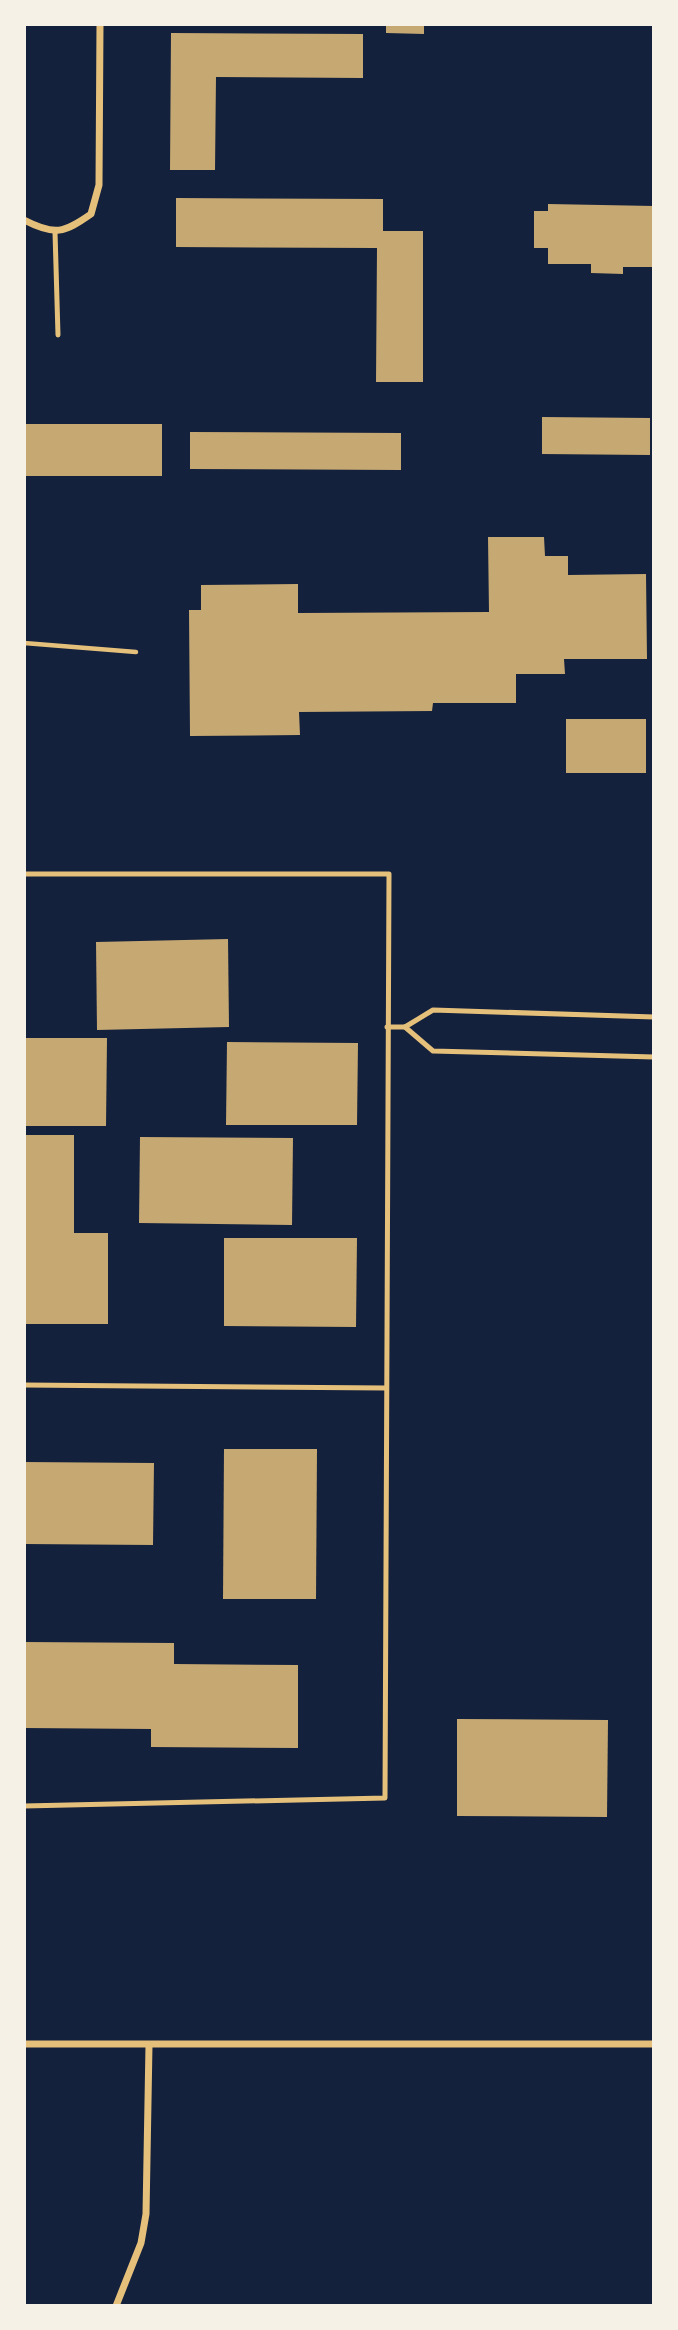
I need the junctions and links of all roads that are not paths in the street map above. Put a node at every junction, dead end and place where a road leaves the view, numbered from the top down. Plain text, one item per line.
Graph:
1 (100, 24) edge
2 (24, 220) edge
3 (55, 232) junction
4 (58, 335) dead end
5 (24, 874) edge
6 (653, 1017) edge
7 (387, 1027) junction
8 (405, 1027) junction
9 (653, 1057) edge
10 (24, 1385) edge
11 (386, 1388) junction
12 (24, 1806) edge
13 (24, 2044) edge
14 (653, 2044) edge
15 (149, 2045) junction
16 (116, 2305) edge

1 - 3 street
2 - 3 street
3 - 4 lane
5 - 7 lane
6 - 8 lane
7 - 8 lane
7 - 11 lane
8 - 9 lane
10 - 11 lane
11 - 12 lane
13 - 15 street
14 - 15 street
15 - 16 street

